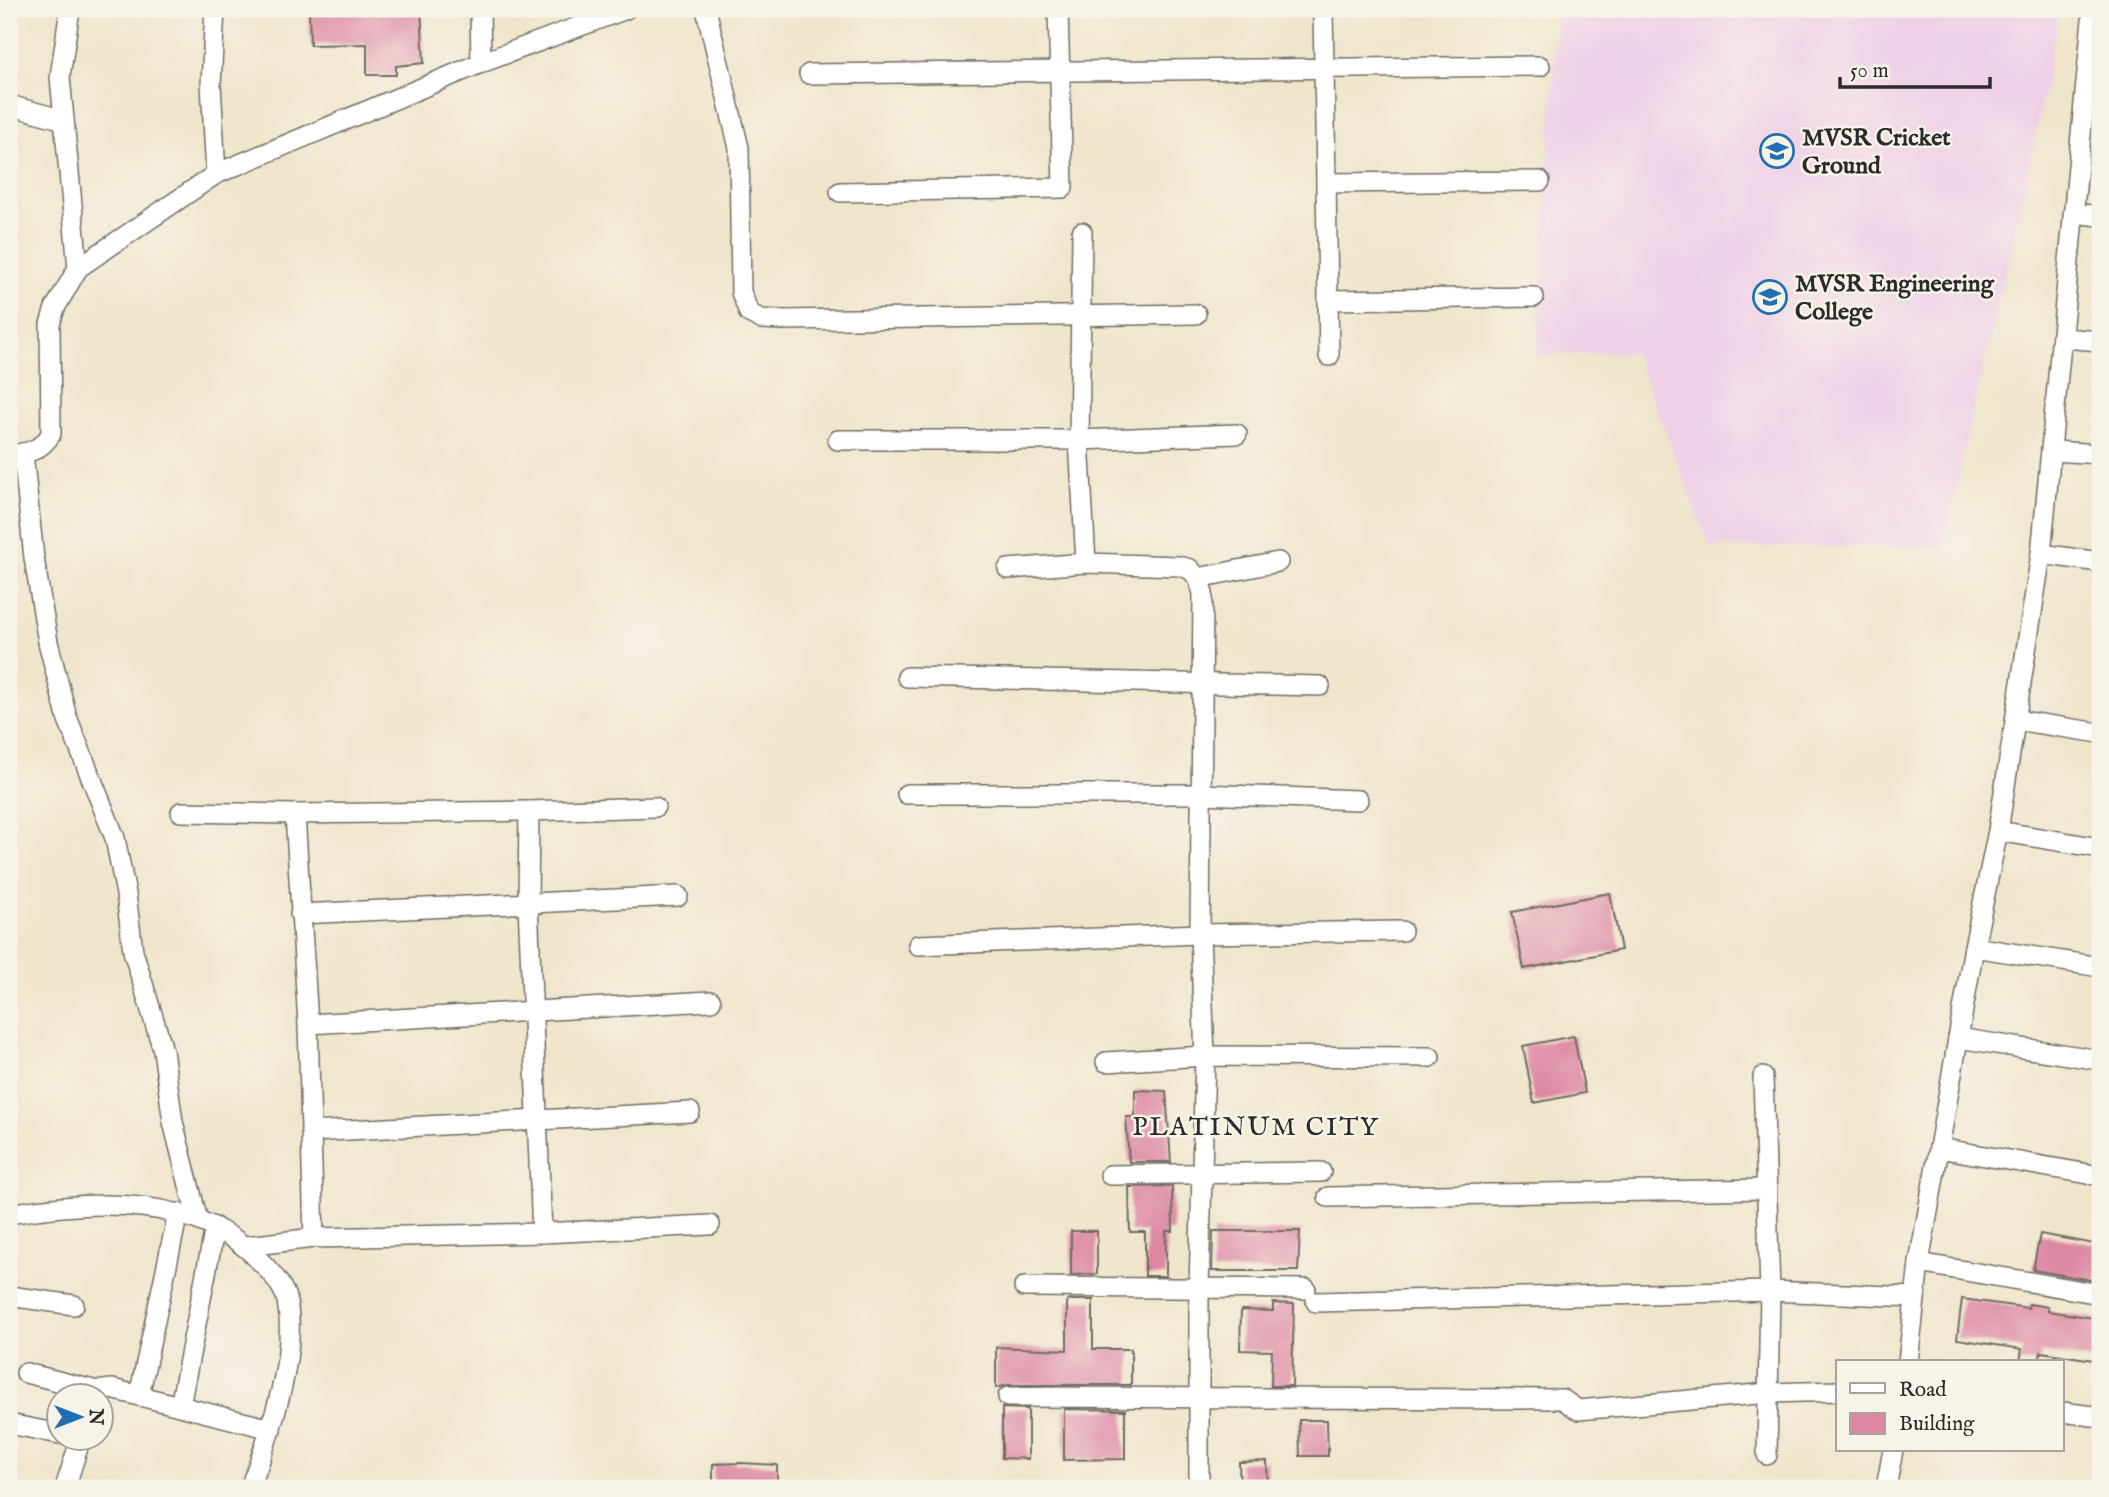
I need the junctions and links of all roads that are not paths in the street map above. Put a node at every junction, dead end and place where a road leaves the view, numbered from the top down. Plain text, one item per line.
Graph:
1 (69, 9) edge
2 (215, 9) edge
3 (480, 9) edge
4 (626, 9) edge
5 (706, 9) edge
6 (1058, 9) edge
7 (1323, 9) edge
8 (2093, 9) edge
9 (481, 64) junction
10 (1540, 66) dead end
11 (1060, 70) junction
12 (1324, 70) junction
13 (809, 74) dead end
14 (9, 104) edge
15 (64, 121) junction
16 (216, 174) junction
17 (1540, 181) dead end
18 (1326, 183) junction
19 (839, 192) dead end
20 (2073, 213) junction
21 (2100, 216) edge
22 (1082, 232) dead end
23 (78, 268) junction
24 (1534, 297) dead end
25 (1328, 300) junction
26 (1196, 314) dead end
27 (1082, 315) junction
28 (2063, 338) junction
29 (2100, 341) edge
30 (1329, 356) dead end
31 (1237, 434) dead end
32 (838, 440) dead end
33 (1079, 440) junction
34 (2053, 451) junction
35 (16, 454) edge
36 (2100, 454) edge
37 (2041, 554) junction
38 (1278, 562) dead end
39 (2100, 562) edge
40 (1086, 563) junction
41 (1008, 569) dead end
42 (1198, 578) junction
43 (907, 677) dead end
44 (1201, 684) junction
45 (1320, 685) dead end
46 (2015, 720) junction
47 (2100, 733) edge
48 (907, 794) dead end
49 (1202, 794) junction
50 (1358, 800) dead end
51 (655, 807) dead end
52 (529, 811) junction
53 (181, 812) dead end
54 (295, 814) junction
55 (1998, 831) junction
56 (2100, 848) edge
57 (678, 896) dead end
58 (528, 903) junction
59 (300, 914) junction
60 (1402, 931) dead end
61 (1200, 934) junction
62 (918, 945) dead end
63 (1974, 947) junction
64 (2100, 967) edge
65 (711, 1001) dead end
66 (533, 1013) junction
67 (308, 1024) junction
68 (1958, 1038) junction
69 (1205, 1056) junction
70 (1430, 1057) dead end
71 (2100, 1060) edge
72 (1106, 1062) dead end
73 (1763, 1077) dead end
74 (690, 1112) dead end
75 (538, 1122) junction
76 (311, 1132) junction
77 (1939, 1148) junction
78 (1321, 1172) dead end
79 (1203, 1174) junction
80 (1110, 1175) dead end
81 (2100, 1176) edge
82 (1765, 1189) junction
83 (1328, 1197) dead end
84 (9, 1214) edge
85 (188, 1215) junction
86 (710, 1225) dead end
87 (215, 1227) junction
88 (542, 1233) junction
89 (314, 1238) junction
90 (246, 1246) junction
91 (1919, 1263) junction
92 (1024, 1287) dead end
93 (1199, 1289) junction
94 (1770, 1291) junction
95 (2100, 1294) edge
96 (9, 1296) edge
97 (1915, 1297) junction
98 (74, 1305) dead end
99 (1908, 1360) edge
100 (26, 1373) dead end
101 (58, 1382) edge
102 (116, 1390) edge
103 (1836, 1391) edge
104 (1769, 1393) junction
105 (139, 1396) junction
106 (1200, 1396) junction
107 (1008, 1397) dead end
108 (180, 1406) junction
109 (2064, 1412) edge
110 (2100, 1418) edge
111 (9, 1424) edge
112 (271, 1429) junction
113 (46, 1431) edge
114 (76, 1452) edge
115 (1893, 1452) edge
116 (1768, 1455) dead end
117 (65, 1488) edge
118 (250, 1488) edge
119 (1199, 1488) edge
120 (1886, 1488) edge

1 - 15 street
2 - 16 street
3 - 9 street
4 - 9 street
5 - 27 street
6 - 11 street
7 - 12 street
8 - 20 street
9 - 16 street
10 - 12 street
11 - 12 street
11 - 13 street
11 - 19 street
12 - 18 street
14 - 15 street
15 - 23 street
16 - 23 street
17 - 18 street
18 - 25 street
20 - 21 street
20 - 28 street
22 - 27 street
23 - 35 street
24 - 25 street
25 - 30 street
26 - 27 street
27 - 33 street
28 - 29 street
28 - 34 street
31 - 33 street
32 - 33 street
33 - 40 street
34 - 36 street
34 - 37 street
35 - 85 street
37 - 39 street
37 - 46 street
38 - 42 street
40 - 41 street
40 - 42 street
42 - 44 street
43 - 44 street
44 - 45 street
44 - 49 street
46 - 47 street
46 - 55 street
48 - 49 street
49 - 50 street
49 - 61 street
51 - 52 street
52 - 54 street
52 - 58 street
53 - 54 street
54 - 59 street
55 - 56 street
55 - 63 street
57 - 58 street
58 - 59 street
58 - 66 street
59 - 67 street
60 - 61 street
61 - 62 street
61 - 69 street
63 - 64 street
63 - 68 street
65 - 66 street
66 - 67 street
66 - 75 street
67 - 76 street
68 - 71 street
68 - 77 street
69 - 70 street
69 - 72 street
69 - 79 street
73 - 82 street
74 - 75 street
75 - 76 street
75 - 88 street
76 - 89 street
77 - 81 street
77 - 91 street
78 - 79 street
79 - 80 street
79 - 93 street
82 - 83 street
82 - 94 street
84 - 85 street
85 - 87 street
85 - 105 street
86 - 88 street
87 - 90 street
87 - 108 street
88 - 89 street
89 - 90 street
90 - 112 street
91 - 95 street
91 - 97 street
92 - 93 street
93 - 94 street
93 - 106 street
94 - 97 street
94 - 104 street
96 - 98 street
97 - 99 street
100 - 101 street
102 - 105 street
103 - 104 street
104 - 106 street
104 - 116 street
105 - 108 street
106 - 107 street
106 - 119 street
108 - 112 street
109 - 110 street
111 - 113 street
112 - 118 street
114 - 117 street
115 - 120 street

